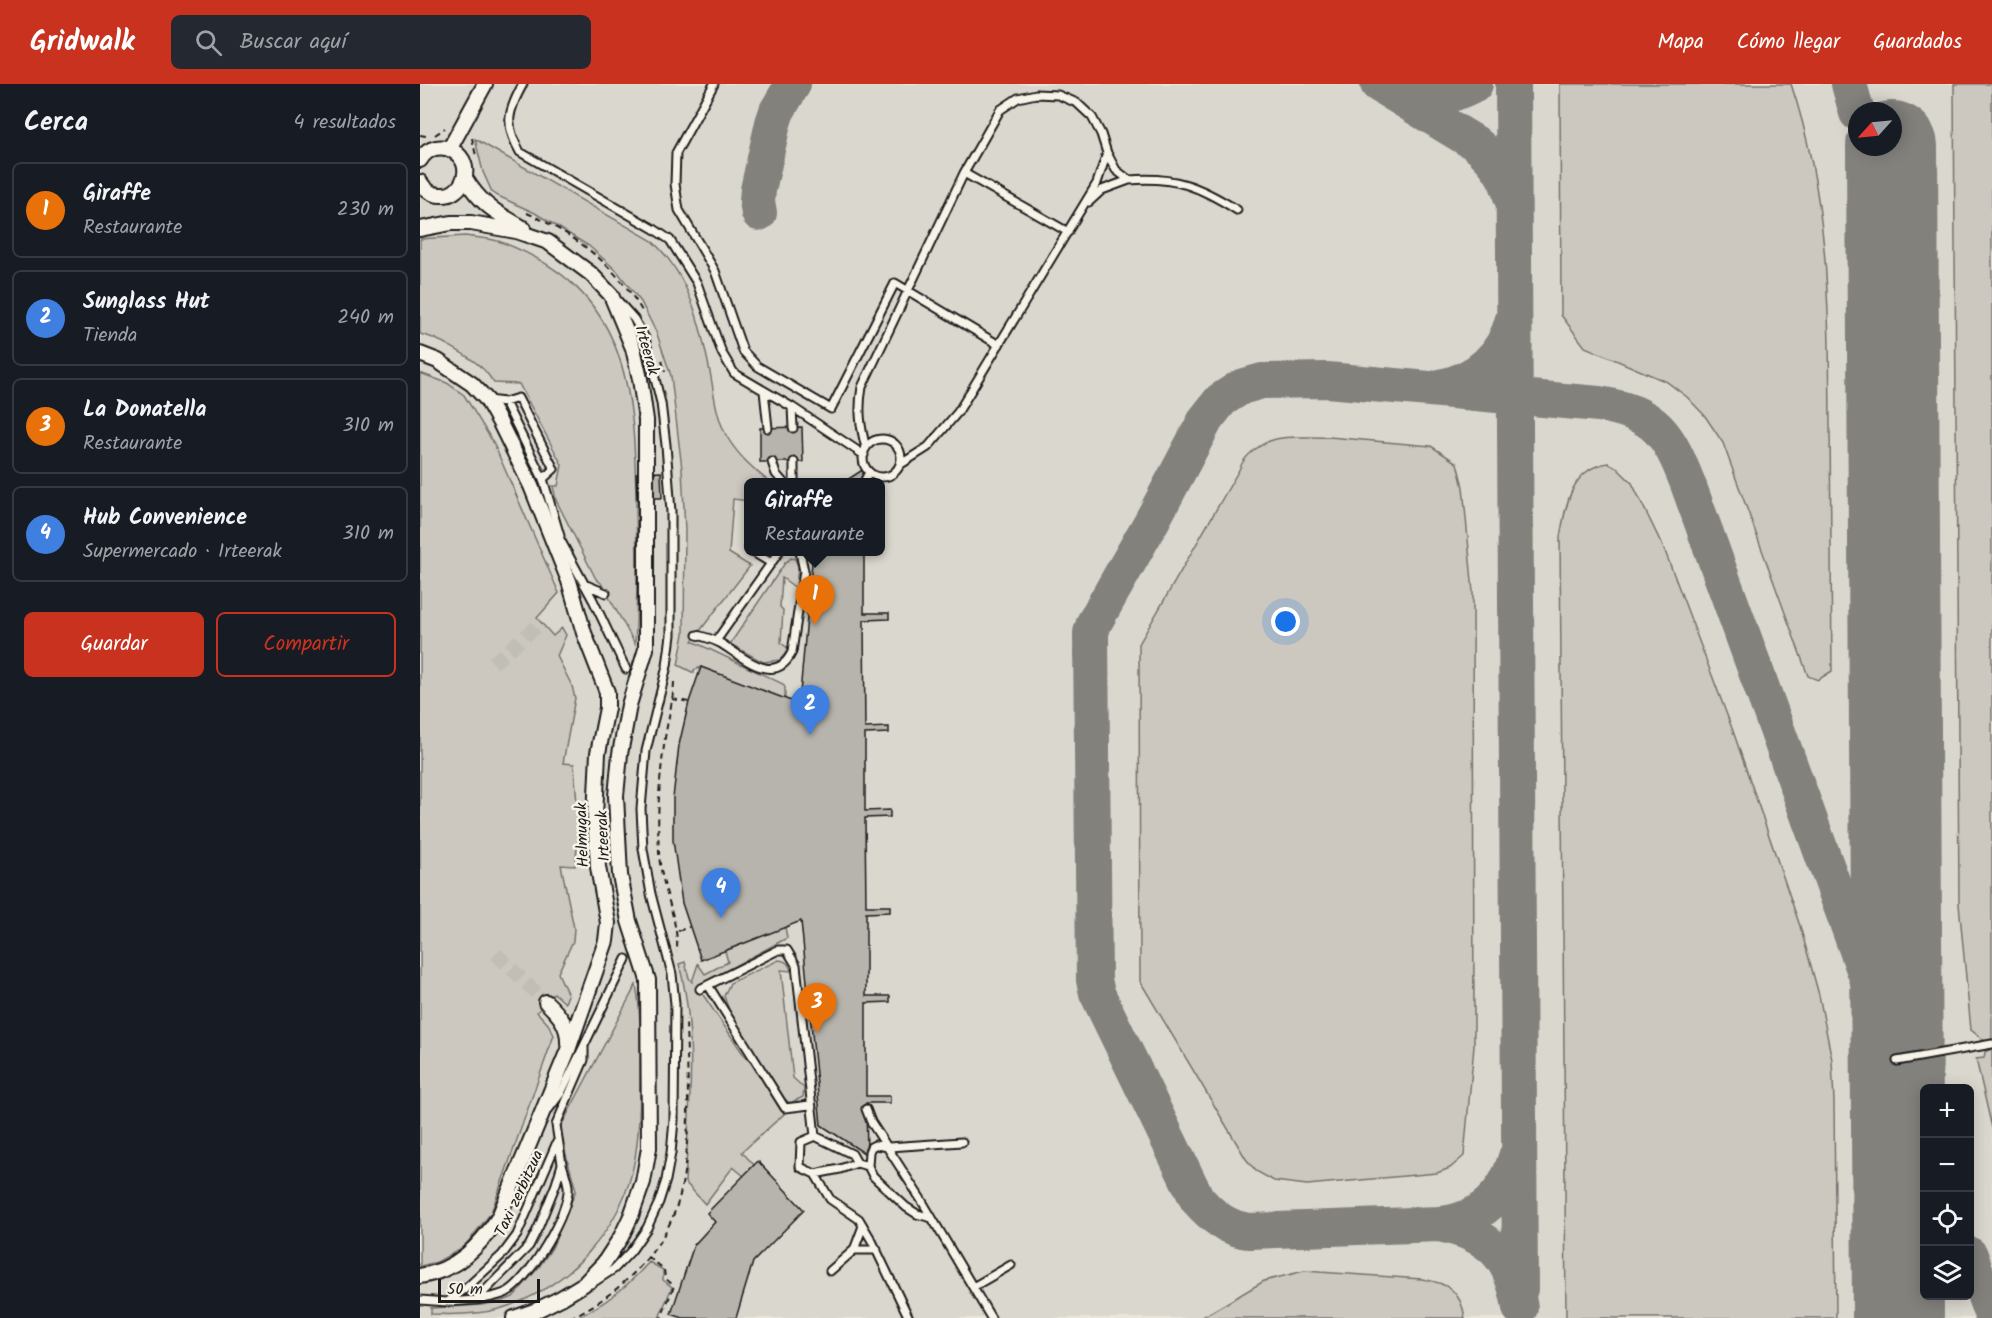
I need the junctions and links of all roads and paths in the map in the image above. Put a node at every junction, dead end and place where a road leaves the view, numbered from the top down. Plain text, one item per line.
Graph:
1 (485, 84) edge
2 (523, 84) edge
3 (714, 84) edge
4 (448, 124) dead end
5 (420, 135) edge
6 (450, 148) junction
7 (1107, 153) junction
8 (420, 158) edge
9 (964, 172) junction
10 (465, 178) junction
11 (1129, 180) junction
12 (420, 184) edge
13 (1082, 208) junction
14 (1238, 210) dead end
15 (420, 229) edge
16 (1068, 232) junction
17 (548, 242) junction
18 (908, 292) junction
19 (611, 295) junction
20 (999, 345) junction
21 (420, 354) edge
22 (420, 364) edge
23 (458, 373) junction
24 (764, 391) junction
25 (487, 400) junction
26 (505, 402) junction
27 (792, 407) junction
28 (768, 428) dead end
29 (793, 428) dead end
30 (865, 452) junction
31 (772, 462) dead end
32 (794, 462) dead end
33 (901, 464) junction
34 (869, 472) junction
35 (779, 478) edge
36 (794, 478) edge
37 (866, 478) edge
38 (543, 479) junction
39 (531, 486) junction
40 (562, 544) junction
41 (760, 556) edge
42 (775, 556) edge
43 (801, 556) edge
44 (771, 563) junction
45 (584, 584) junction
46 (606, 593) dead end
47 (697, 635) dead end
48 (716, 641) junction
49 (626, 669) dead end
50 (672, 699) dead end
51 (689, 702) dead end
52 (689, 927) dead end
53 (676, 931) dead end
54 (626, 959) dead end
55 (708, 985) junction
56 (700, 989) dead end
57 (546, 1002) tunnel mouth
58 (600, 1035) dead end
59 (589, 1036) junction
60 (1992, 1044) edge
61 (584, 1047) junction
62 (568, 1050) junction
63 (1897, 1061) dead end
64 (810, 1106) junction
65 (866, 1109) dead end
66 (540, 1121) junction
67 (815, 1136) junction
68 (557, 1141) junction
69 (962, 1142) dead end
70 (889, 1147) junction
71 (856, 1163) junction
72 (562, 1164) junction
73 (867, 1166) junction
74 (815, 1174) junction
75 (932, 1218) junction
76 (863, 1226) junction
77 (854, 1250) junction
78 (876, 1250) junction
79 (648, 1257) dead end
80 (1011, 1265) dead end
81 (830, 1271) dead end
82 (420, 1276) edge
83 (973, 1287) junction
84 (561, 1298) junction
85 (420, 1299) edge
86 (476, 1300) junction
87 (447, 1302) junction
88 (514, 1318) edge
89 (661, 1318) edge
90 (909, 1318) edge
91 (991, 1318) edge

1 - 6 street
2 - 24 lane
3 - 18 lane
4 - 5 path
6 - 8 street
6 - 10 street
7 - 9 lane
7 - 11 lane
7 - 13 lane
9 - 16 lane
9 - 18 lane
10 - 12 street
10 - 17 street
11 - 13 lane
11 - 14 lane
13 - 16 lane
15 - 17 street
16 - 20 lane
17 - 19 street
18 - 20 lane
18 - 30 lane
19 - 84 street, Irteerak
19 - 84 lane
20 - 33 lane
21 - 23 street, Helmugak
22 - 23 street
23 - 25 street, Helmugak
24 - 27 lane
24 - 28 lane
25 - 26 lane
25 - 39 street, Helmugak
26 - 38 lane
26 - 38 lane
27 - 29 lane
27 - 30 lane
30 - 33 lane
30 - 34 lane
31 - 35 lane
32 - 36 lane
33 - 34 lane
34 - 37 lane
38 - 40 lane
39 - 40 lane
39 - 62 street, Helmugak
40 - 45 lane
41 - 44 lane
42 - 44 lane
43 - 48 lane
44 - 48 lane
45 - 46 lane
45 - 49 lane
47 - 48 lane
50 - 51 path
52 - 53 path
54 - 59 lane
55 - 56 lane
55 - 64 lane
55 - 64 lane
57 - 62 street
58 - 59 lane
59 - 61 lane
60 - 63 lane
61 - 66 lane
61 - 68 lane, Taxi zerbitzua
62 - 66 street, Helmugak
64 - 67 lane
65 - 70 lane
66 - 82 street, Helmugak
67 - 71 lane
67 - 74 lane
68 - 72 lane, Taxi zerbitzua
68 - 87 lane, Taxi zerbitzua
69 - 70 lane
70 - 73 lane
70 - 75 lane
71 - 73 lane
71 - 74 lane
72 - 86 lane, Taxi zerbitzua
72 - 86 lane, Taxi zerbitzua
73 - 75 lane
74 - 76 lane
75 - 83 lane
76 - 77 lane
76 - 78 lane
77 - 78 lane
77 - 81 lane
78 - 90 lane
79 - 89 path
80 - 83 lane
83 - 91 lane
84 - 88 street, Irteerak
85 - 87 lane, Taxi zerbitzua
86 - 87 lane, Taxi zerbitzua

